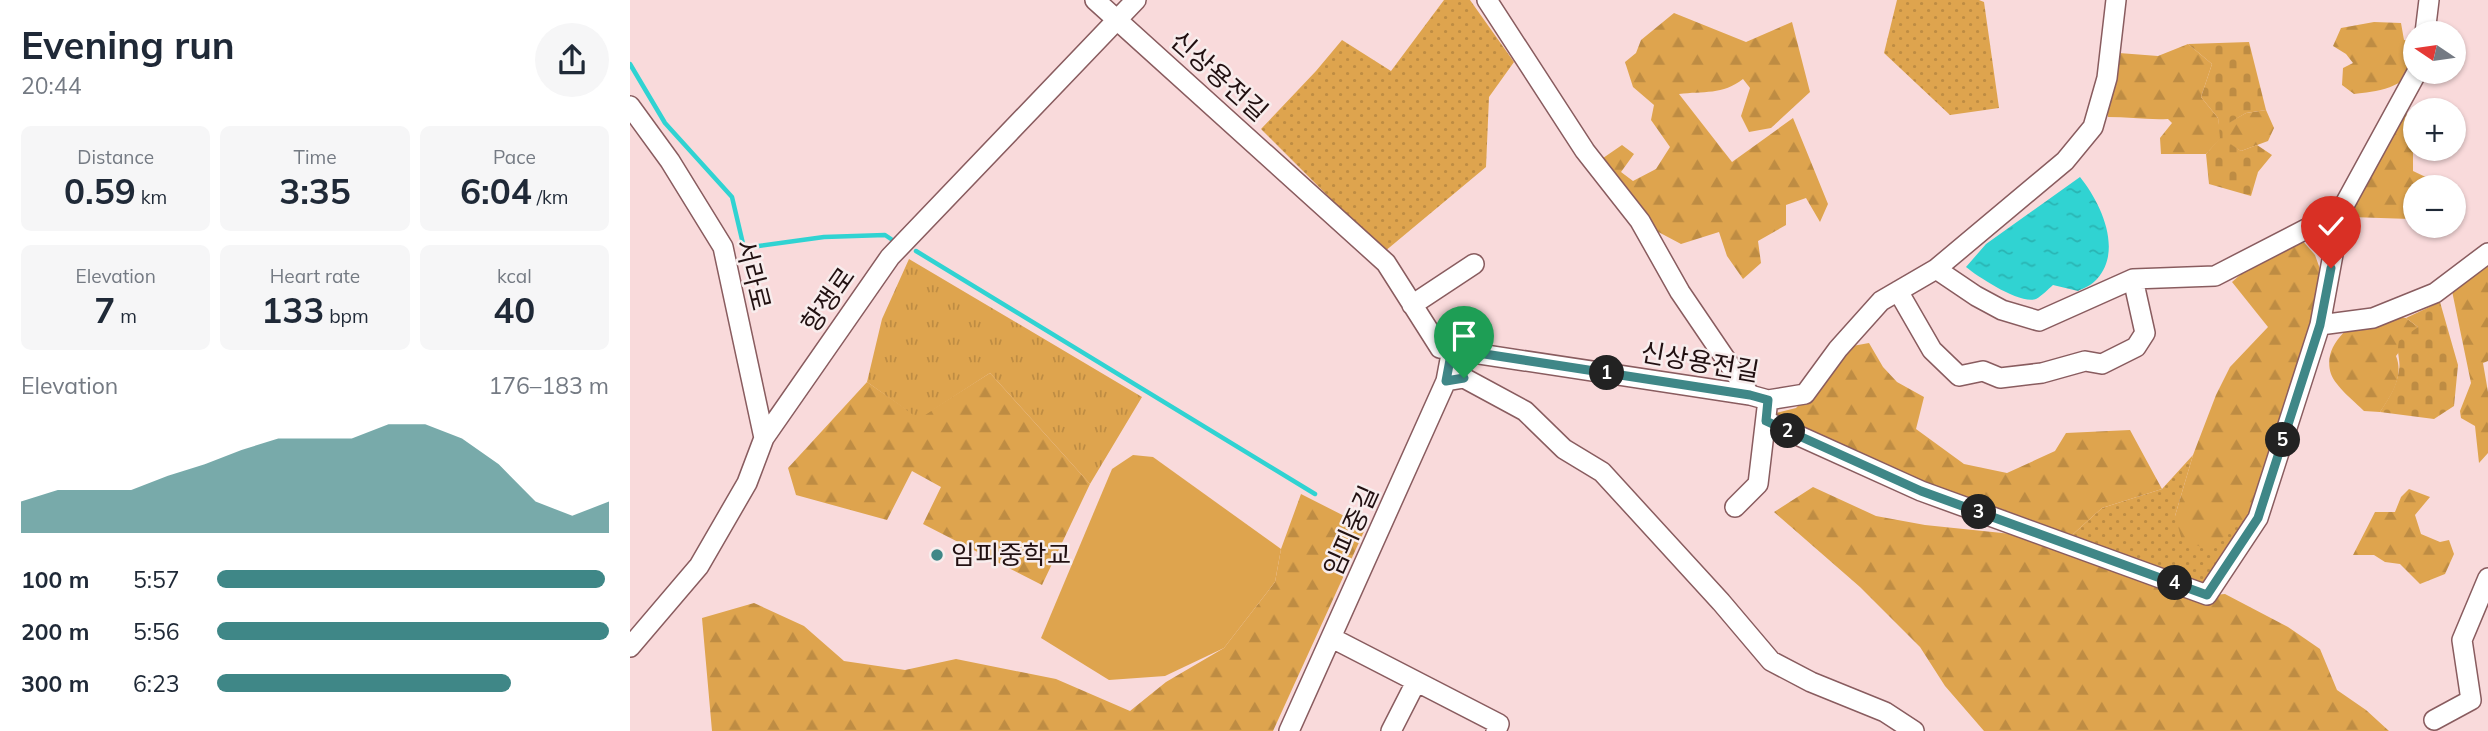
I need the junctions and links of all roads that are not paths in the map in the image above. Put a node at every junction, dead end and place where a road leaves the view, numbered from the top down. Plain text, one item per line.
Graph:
1 (1095, 0) edge
2 (1136, 0) edge
3 (1487, 0) edge
4 (2116, 0) edge
5 (2429, 0) edge
6 (1118, 21) junction
7 (2426, 21) edge
8 (2410, 84) edge
9 (630, 106) edge
10 (2341, 211) junction
11 (2488, 253) edge
12 (1474, 264) dead end
13 (1936, 268) junction
14 (2133, 279) junction
15 (1898, 291) junction
16 (1412, 304) junction
17 (2320, 325) junction
18 (1452, 349) junction
19 (1446, 381) junction
20 (1759, 398) junction
21 (1766, 421) junction
22 (764, 438) junction
23 (1735, 507) dead end
24 (2488, 578) edge
25 (1332, 638) junction
26 (630, 647) edge
27 (1416, 682) junction
28 (2434, 720) dead end
29 (1289, 731) edge
30 (1391, 731) edge
31 (1496, 731) edge
32 (1914, 731) edge

1 - 6 street
2 - 6 street, 항쟁로
3 - 20 street
4 - 13 street, 신상용전길
5 - 7 street
6 - 16 street, 신상용전길
6 - 22 street, 항쟁로
8 - 10 street
9 - 22 street, 서라로
10 - 14 street
10 - 17 street
11 - 17 street
12 - 16 street
13 - 14 street
13 - 15 street, 신상용전길
14 - 15 street
15 - 20 street, 신상용전길
16 - 18 street, 신상용전길
17 - 21 street
18 - 19 street, 임피중길
18 - 20 street, 신상용전길
19 - 25 street, 임피중길
19 - 32 street
20 - 21 street
21 - 23 street
22 - 26 street, 항쟁로
24 - 28 street
25 - 27 street
25 - 29 street, 임피중길
27 - 30 street
27 - 31 street

